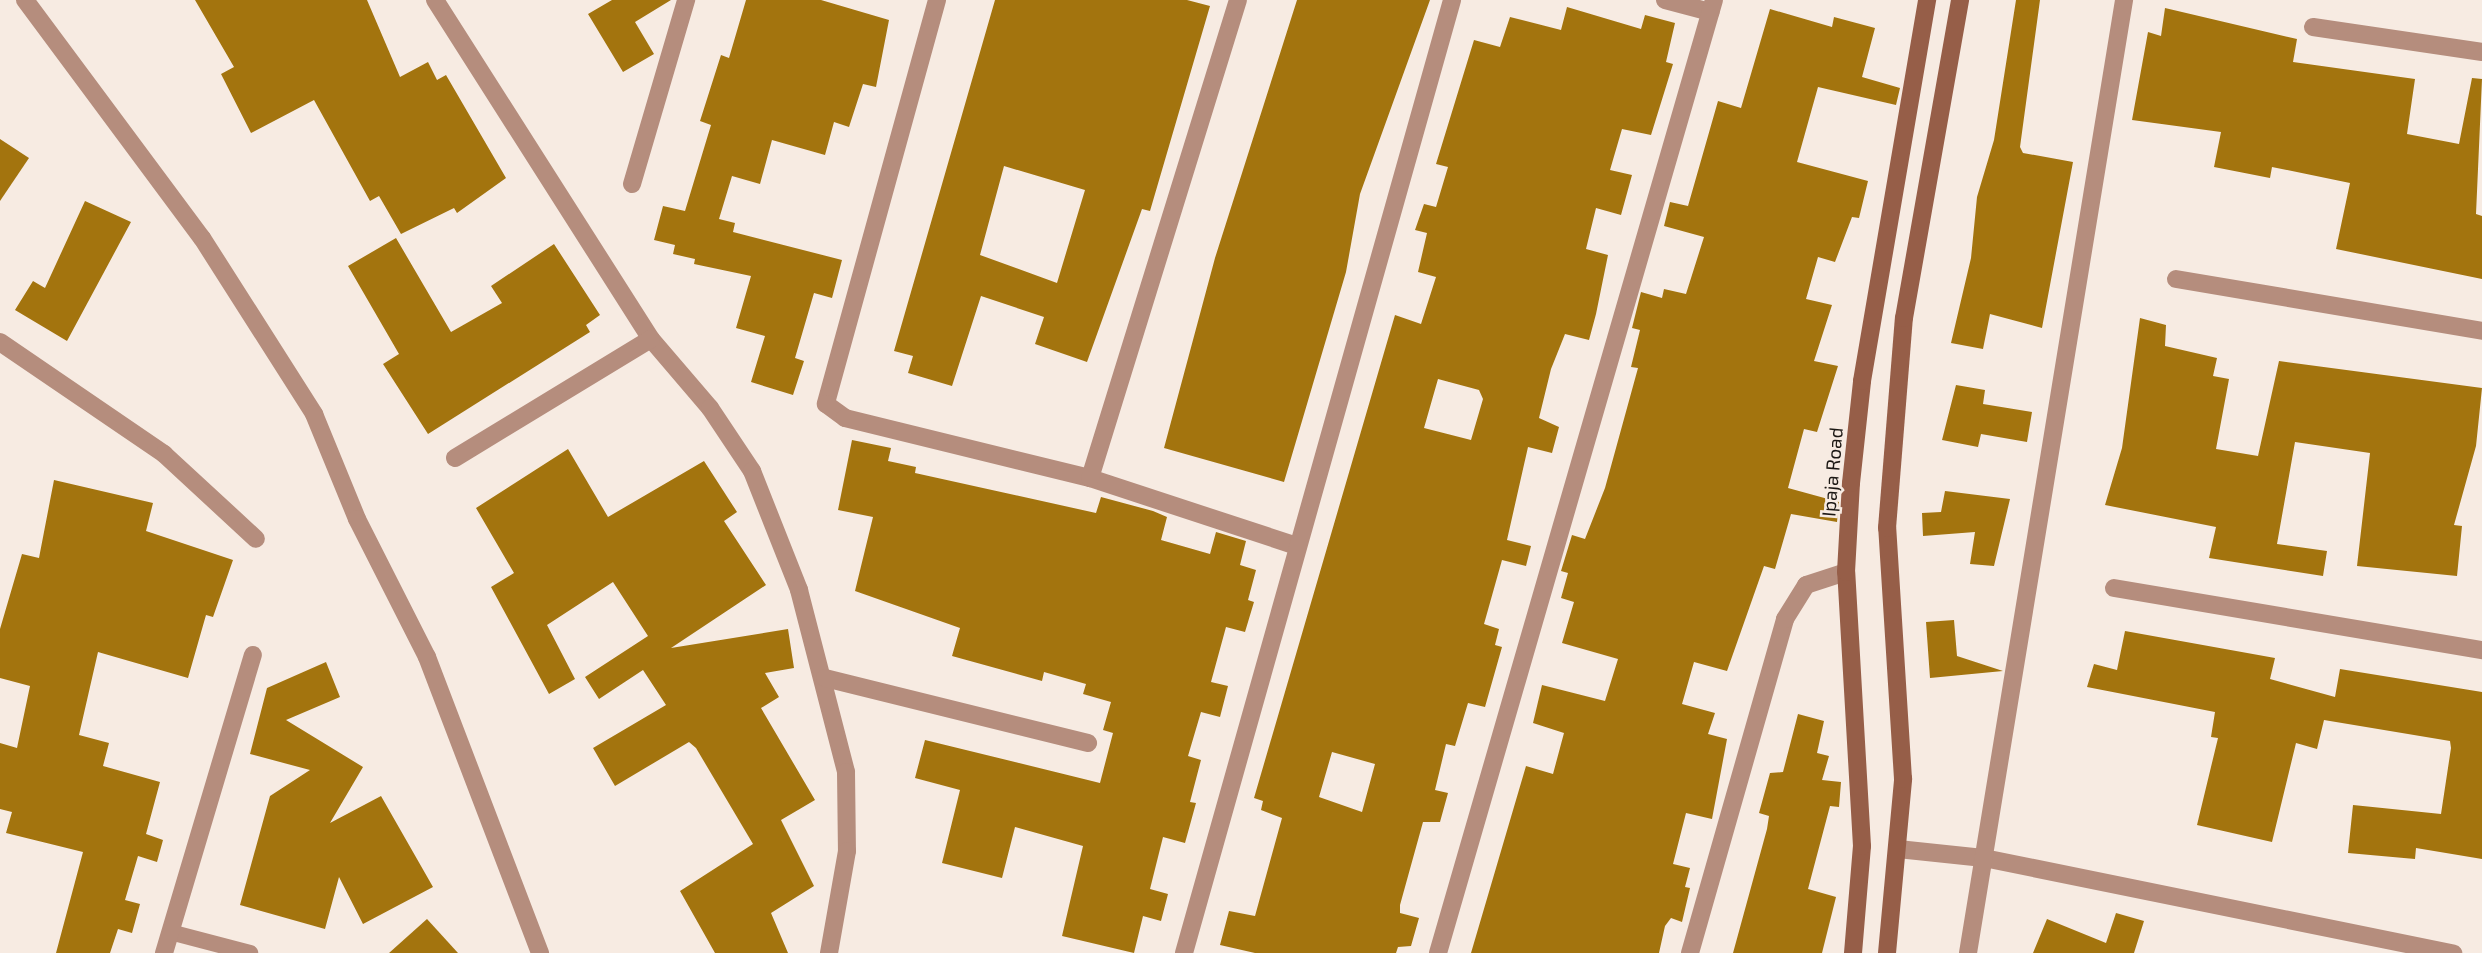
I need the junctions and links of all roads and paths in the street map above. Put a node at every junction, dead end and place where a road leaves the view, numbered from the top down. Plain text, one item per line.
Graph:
1 (25, 0) edge
2 (435, 0) edge
3 (686, 0) edge
4 (937, 0) edge
5 (1238, 0) edge
6 (1452, 0) edge
7 (1665, 0) edge
8 (1927, 0) edge
9 (1960, 0) edge
10 (2124, 0) edge
11 (1712, 6) edge
12 (2313, 27) dead end
13 (2482, 52) edge
14 (632, 184) dead end
15 (2176, 279) dead end
16 (2482, 331) edge
17 (651, 340) junction
18 (0, 342) edge
19 (455, 458) dead end
20 (1090, 478) junction
21 (256, 539) dead end
22 (1297, 546) junction
23 (1846, 572) junction
24 (2114, 588) dead end
25 (2482, 650) edge
26 (253, 654) dead end
27 (825, 678) junction
28 (1088, 743) dead end
29 (1898, 849) junction
30 (1983, 858) junction
31 (170, 932) junction
32 (164, 953) edge
33 (250, 953) edge
34 (540, 953) edge
35 (829, 953) edge
36 (1184, 953) edge
37 (1438, 953) edge
38 (1690, 953) edge
39 (1853, 953) edge
40 (1887, 953) edge
41 (1968, 953) edge
42 (2453, 953) edge

1 - 34 street
2 - 17 street
3 - 14 street
4 - 20 street
5 - 20 street
6 - 22 street
7 - 11 street
8 - 23 main road, Ipaja Road
9 - 29 main road
10 - 30 street
11 - 37 street
12 - 13 street
15 - 16 street
17 - 19 street
17 - 27 street
18 - 21 street
20 - 22 street
22 - 36 street
23 - 38 street
23 - 39 main road, Ipaja Road
24 - 25 street
26 - 31 street
27 - 28 street
27 - 35 street
29 - 30 street
29 - 40 main road
30 - 41 street
30 - 42 street
31 - 32 street
31 - 33 lane

